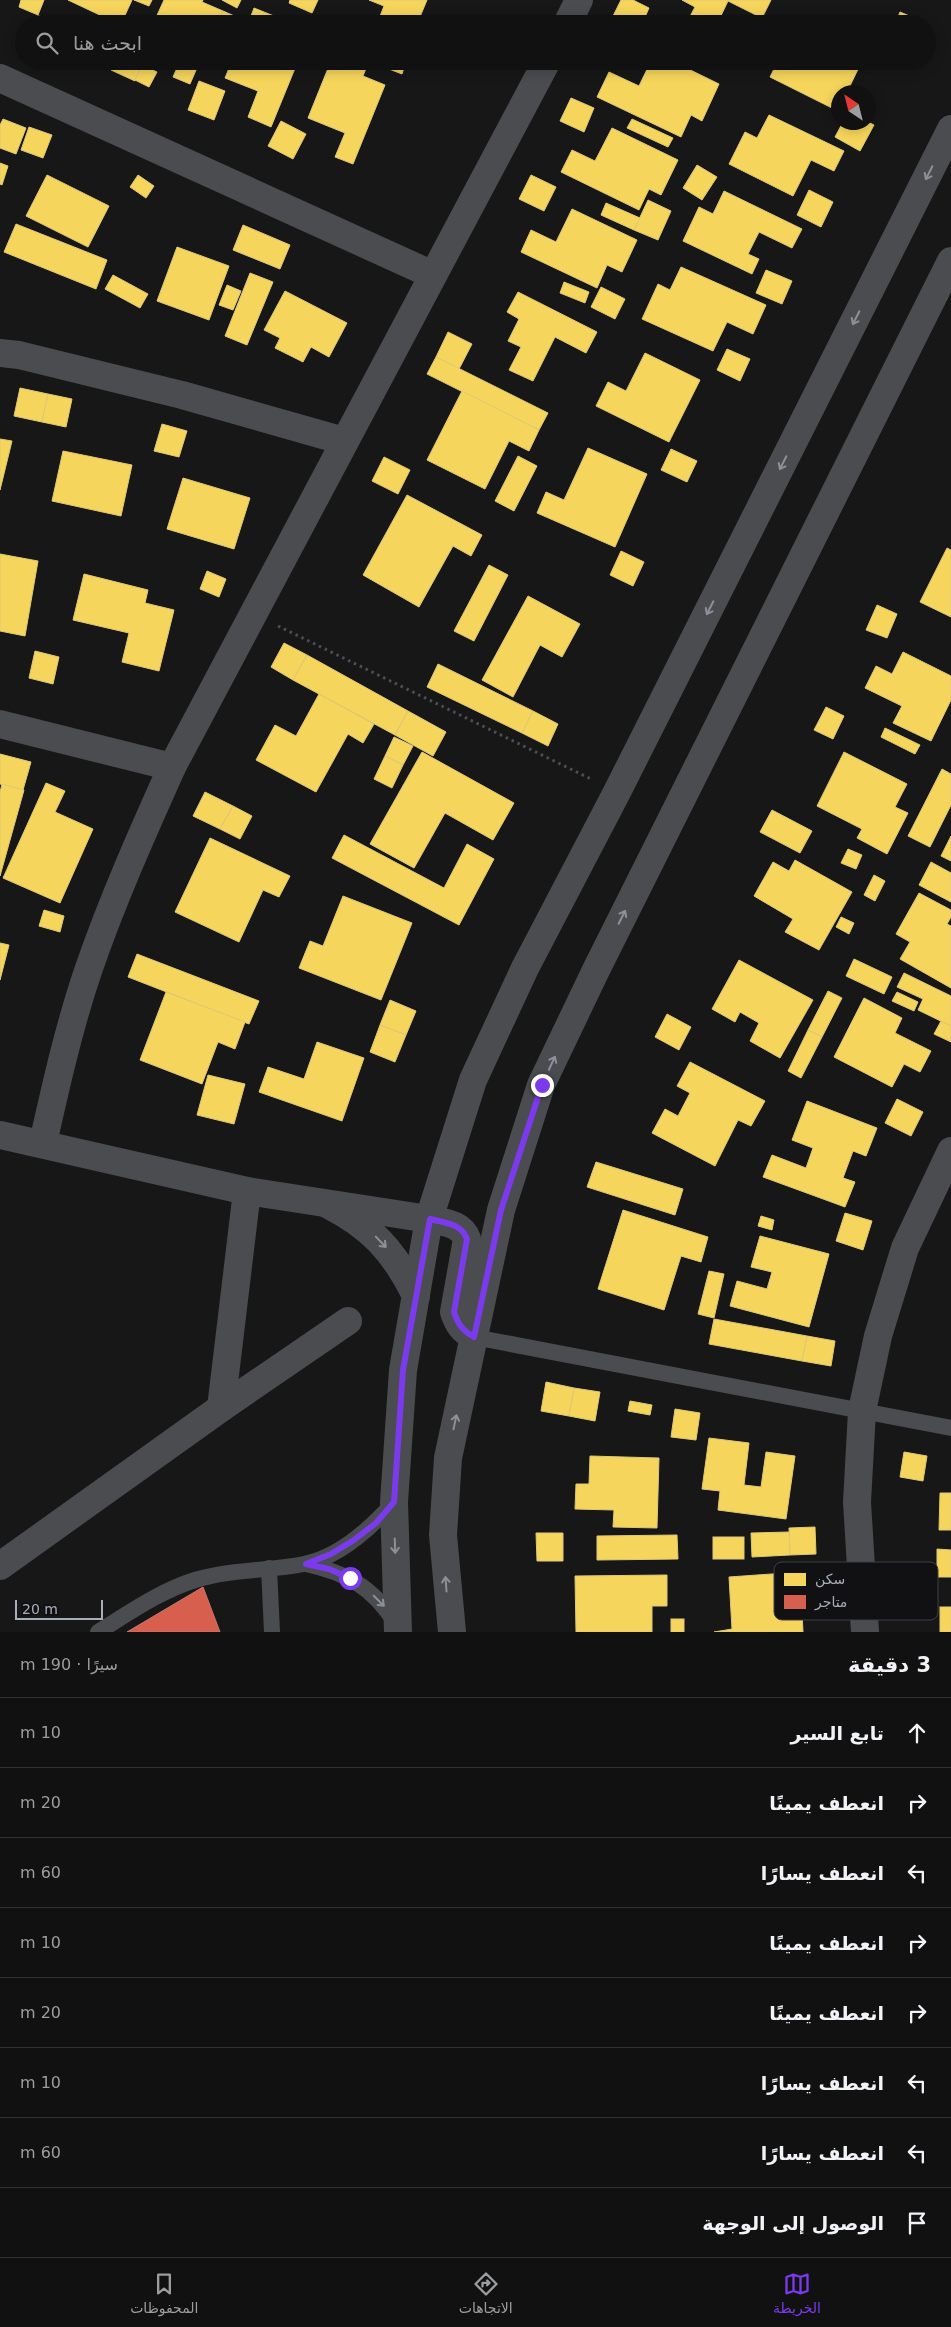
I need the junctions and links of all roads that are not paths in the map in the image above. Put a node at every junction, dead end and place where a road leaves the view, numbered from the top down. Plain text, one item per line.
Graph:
1 (579, 0) edge
2 (571, 15) edge
3 (542, 70) edge
4 (0, 78) edge
5 (951, 129) edge
6 (949, 268) edge
7 (433, 275) junction
8 (0, 353) edge
9 (344, 441) junction
10 (0, 724) edge
11 (172, 767) junction
12 (0, 1134) edge
13 (43, 1143) junction
14 (951, 1151) edge
15 (247, 1191) junction
16 (328, 1204) junction
17 (430, 1219) junction
18 (416, 1296) junction
19 (348, 1321) dead end
20 (474, 1337) junction
21 (221, 1408) junction
22 (862, 1410) junction
23 (951, 1428) edge
24 (394, 1502) junction
25 (861, 1562) edge
26 (306, 1564) junction
27 (0, 1566) edge
28 (269, 1568) junction
29 (398, 1630) edge
30 (98, 1632) edge
31 (272, 1632) edge
32 (452, 1632) edge

1 - 2 street
3 - 7 street
4 - 7 street
5 -> 17 street
20 -> 6 street
7 - 9 street
8 - 9 street
9 - 11 street
10 - 11 street
11 - 13 street
12 - 13 street
13 - 15 street
14 - 22 street
15 - 16 street
15 - 21 street
16 - 17 street
16 -> 18 street
17 - 18 street
17 - 20 street
18 - 24 street
19 - 21 street
20 - 22 lane
32 -> 20 street
21 - 27 street
22 - 23 lane
22 - 25 street
24 - 26 lane
24 -> 29 street
26 - 28 lane
26 -> 29 lane
28 - 30 lane
28 - 31 lane

